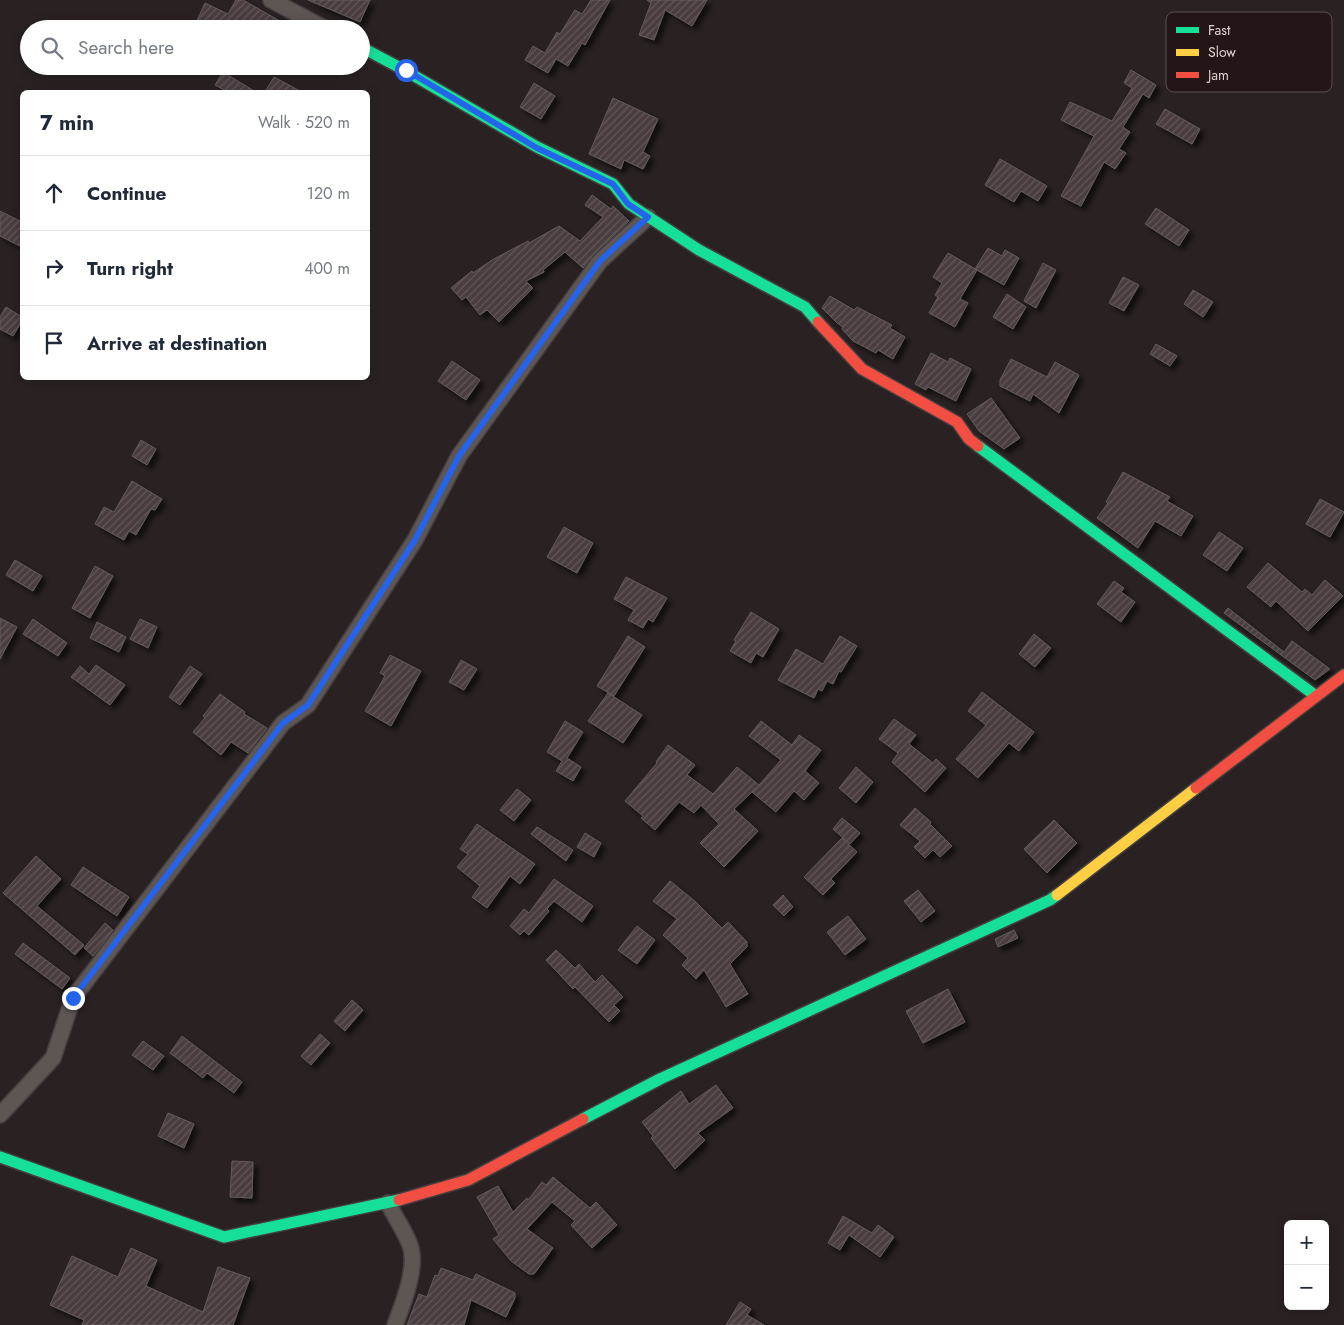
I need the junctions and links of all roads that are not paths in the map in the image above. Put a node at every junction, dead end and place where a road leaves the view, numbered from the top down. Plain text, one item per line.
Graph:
1 (271, 0) edge
2 (309, 20) edge
3 (370, 52) edge
4 (648, 217) junction
5 (1344, 675) edge
6 (1316, 696) junction
7 (0, 1115) edge
8 (0, 1157) edge
9 (388, 1203) junction
10 (395, 1325) edge

1 - 2 street
3 - 4 street
4 - 6 street
4 - 7 street
5 - 6 street
6 - 9 street
8 - 9 street
9 - 10 street

